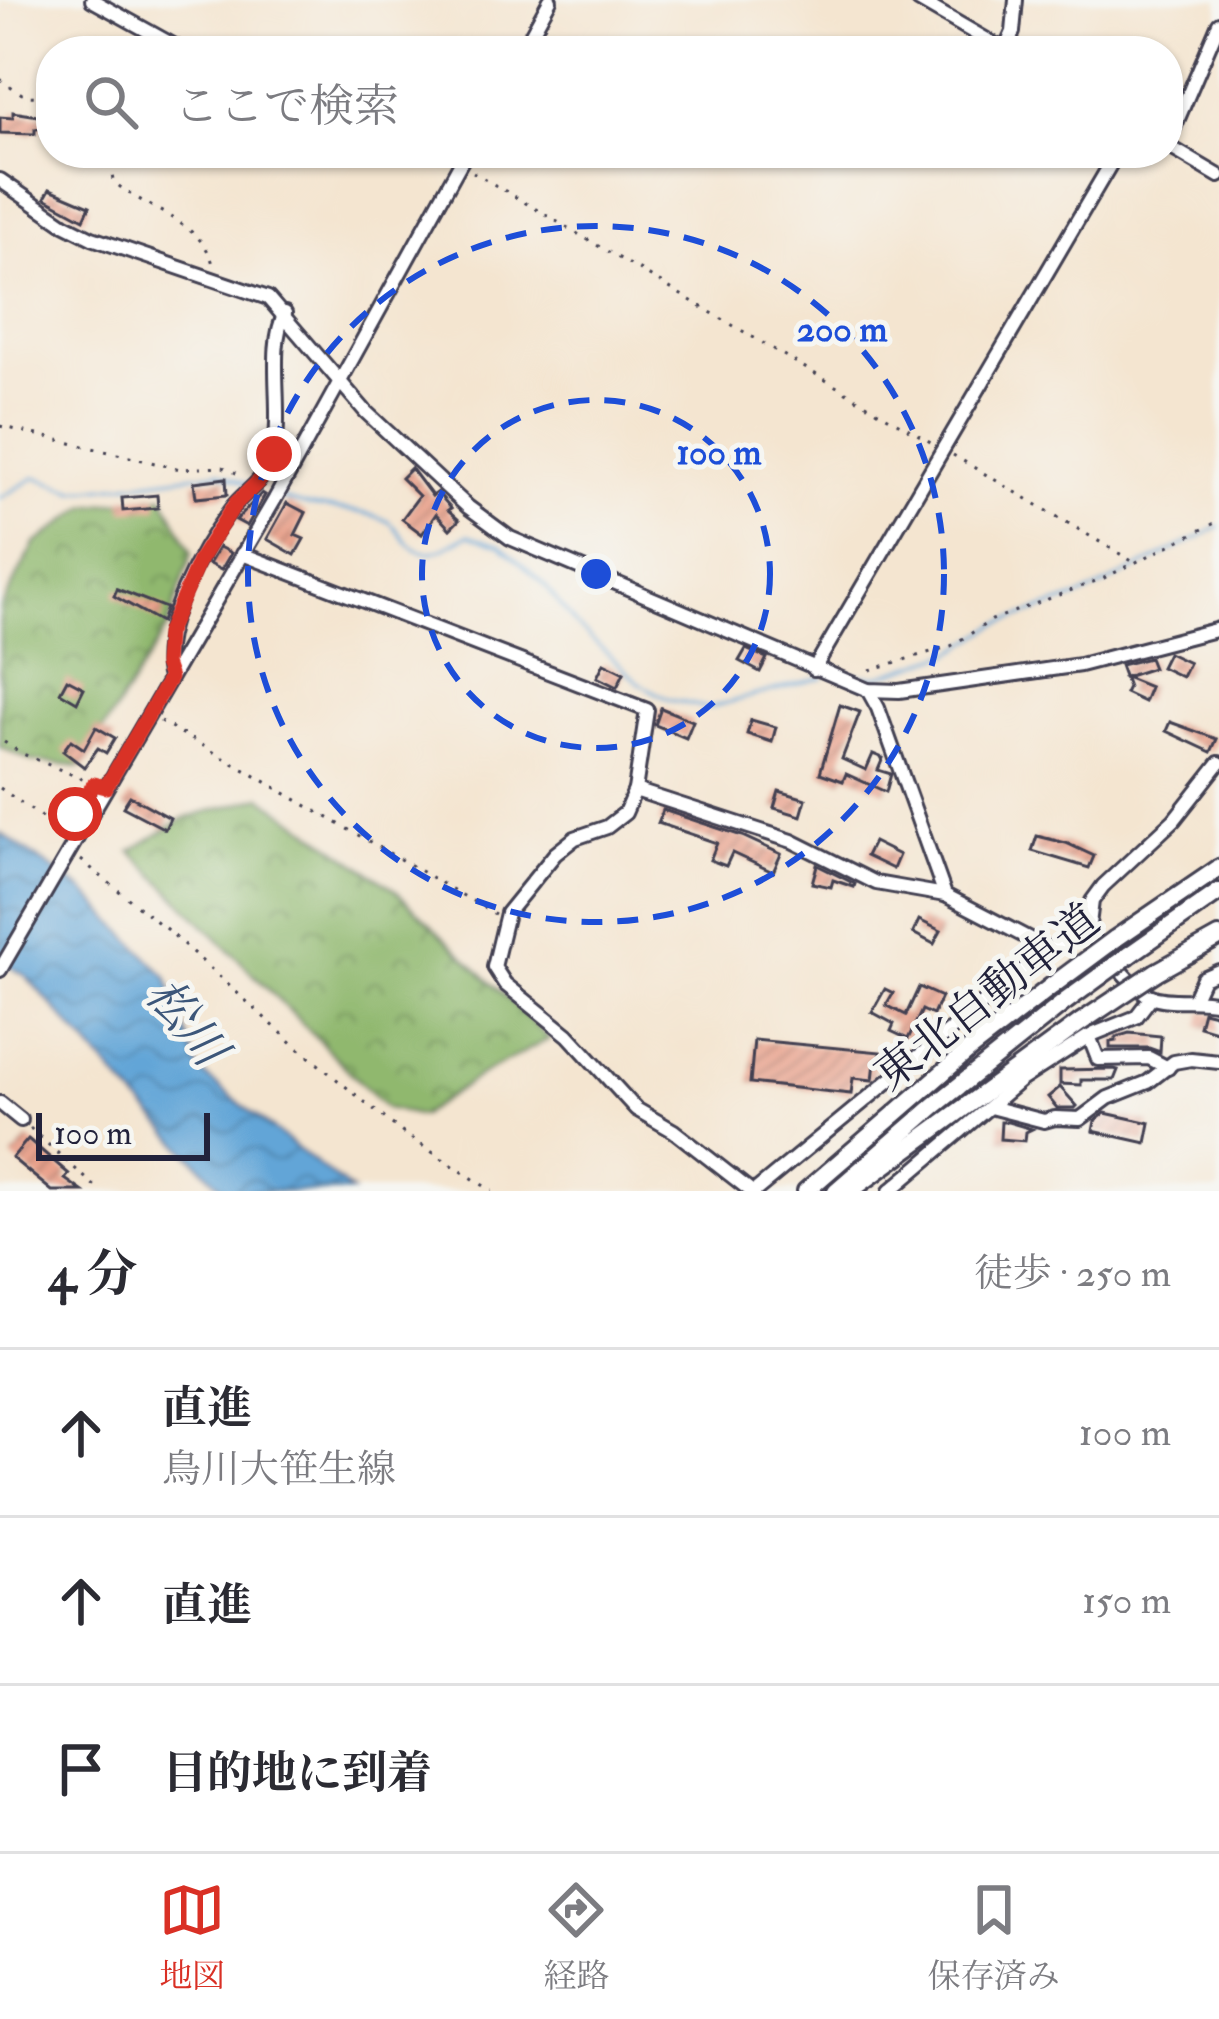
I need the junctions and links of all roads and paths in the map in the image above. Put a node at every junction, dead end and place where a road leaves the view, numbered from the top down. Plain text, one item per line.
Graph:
1 (92, 0) edge
2 (530, 0) edge
3 (919, 0) edge
4 (1016, 0) edge
5 (547, 4) edge
6 (1219, 22) edge
7 (157, 36) edge
8 (530, 36) edge
9 (980, 36) edge
10 (1011, 36) edge
11 (0, 79) edge
12 (36, 96) edge
13 (1183, 108) edge
14 (1183, 153) edge
15 (111, 168) edge
16 (458, 168) edge
17 (478, 168) edge
18 (1108, 168) edge
19 (1219, 176) edge
20 (0, 179) edge
21 (213, 277) junction
22 (285, 313) junction
23 (341, 382) junction
24 (0, 426) edge
25 (942, 449) junction
26 (256, 484) junction
27 (1219, 521) edge
28 (242, 554) junction
29 (1132, 561) junction
30 (1219, 629) edge
31 (871, 670) dead end
32 (822, 673) junction
33 (170, 678) junction
34 (868, 690) junction
35 (148, 714) junction
36 (4, 742) dead end
37 (1219, 764) edge
38 (106, 787) junction
39 (0, 788) edge
40 (635, 790) junction
41 (83, 805) dead end
42 (54, 826) junction
43 (1219, 865) edge
44 (1219, 892) edge
45 (945, 895) junction
46 (504, 920) junction
47 (1088, 932) junction
48 (1219, 937) edge
49 (1049, 949) junction
50 (0, 970) edge
51 (1219, 971) edge
52 (1152, 996) junction
53 (1194, 998) junction
54 (1219, 1003) edge
55 (1085, 1029) junction
56 (1219, 1062) edge
57 (1168, 1068) junction
58 (0, 1103) edge
59 (990, 1107) junction
60 (21, 1120) joint
61 (100, 1191) edge
62 (492, 1191) edge
63 (753, 1191) edge
64 (806, 1191) edge
65 (836, 1191) edge
66 (850, 1191) edge
67 (890, 1191) edge

1 - 7 street
2 - 5 street
3 - 9 street
4 - 10 street
5 - 8 street
6 - 13 street
11 - 12 path
14 - 19 street
15 - 21 path
16 - 23 street
17 - 25 path
18 - 25 street
20 - 21 street
21 - 22 street
22 - 23 street
22 - 26 street
23 - 28 street
23 - 32 street
24 - 26 path
25 - 29 path
25 - 32 street
26 - 33 street
27 - 29 path
28 - 33 street
28 - 40 street
29 - 31 path
30 - 34 street
32 - 34 street
33 - 35 street
34 - 45 street
35 - 38 street
35 - 46 path
36 - 38 path
37 - 47 street
38 - 50 street
39 - 42 path
40 - 45 street
40 - 46 street
41 - 42 path
42 - 62 path
43 - 64 highway, 東北自動車道, bridge
44 - 65 highway, 東北自動車道, bridge
45 - 49 street
46 - 63 street
47 - 49 street
47 - 52 street
48 - 55 highway, bridge
49 - 63 street
51 - 53 street
52 - 53 street
52 - 55 street
53 - 54 street
55 - 57 street
55 - 59 street
55 - 66 highway
56 - 57 street
57 - 59 street
58 - 60 street
59 - 67 street
60 - 61 path

